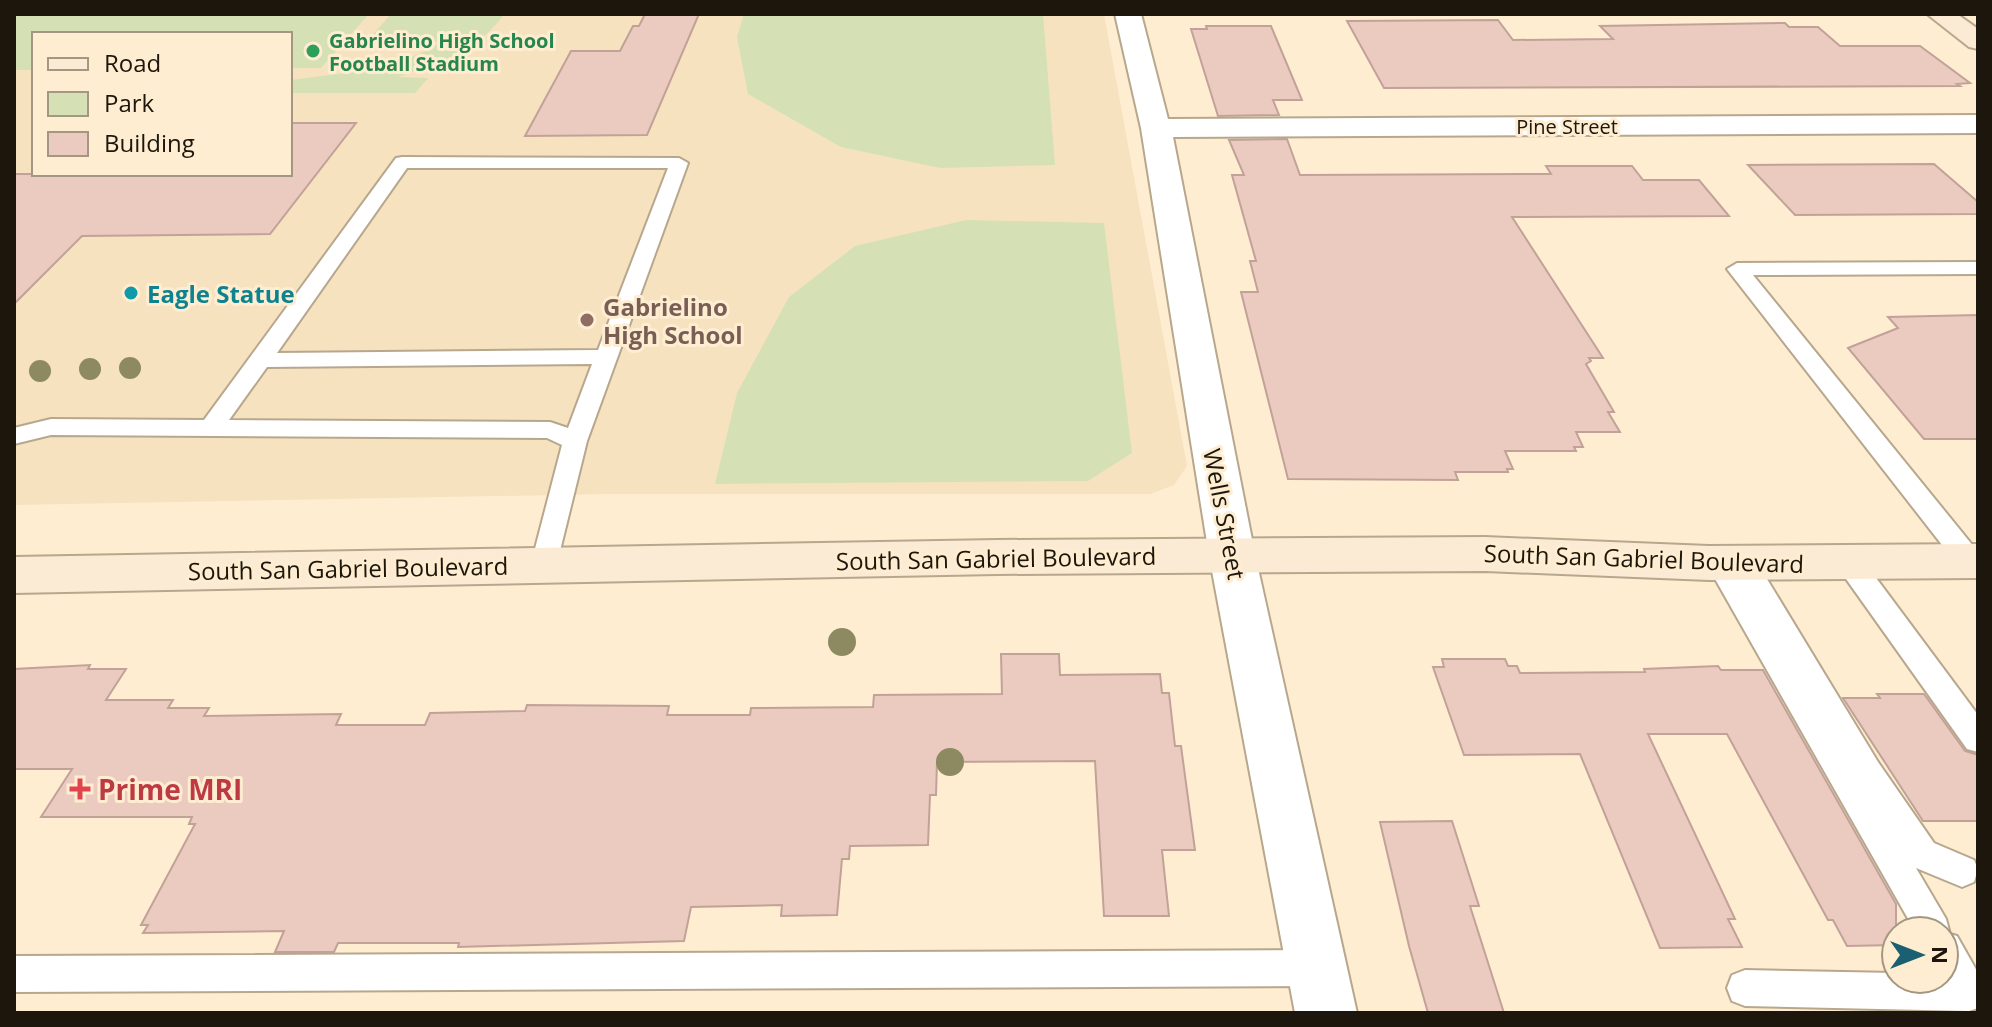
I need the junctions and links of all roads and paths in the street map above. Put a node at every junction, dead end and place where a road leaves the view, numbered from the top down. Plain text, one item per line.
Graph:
1 (1128, 14) edge
2 (1940, 14) edge
3 (1978, 41) edge
4 (1978, 124) edge
5 (1156, 128) junction
6 (1978, 268) edge
7 (606, 357) junction
8 (260, 360) junction
9 (211, 428) junction
10 (14, 436) edge
11 (575, 441) junction
12 (1232, 555) junction
13 (1974, 561) edge
14 (1849, 562) junction
15 (1732, 563) junction
16 (545, 564) junction
17 (14, 575) edge
18 (1978, 739) edge
19 (1962, 871) dead end
20 (1925, 915) edge
21 (1317, 968) junction
22 (14, 974) edge
23 (1960, 977) edge
24 (1745, 988) dead end
25 (1880, 991) edge
26 (1960, 993) edge
27 (1326, 1013) edge

1 - 5 street, Wells Street
2 - 3 main road
4 - 5 street, Pine Street
5 - 12 street, Wells Street
6 - 13 lane
7 - 8 lane
7 - 8 lane
7 - 11 lane
8 - 9 lane
9 - 10 lane
9 - 11 lane
11 - 16 lane
12 - 15 main road, South San Gabriel Boulevard
12 - 16 main road, South San Gabriel Boulevard
12 - 21 street, Wells Street
13 - 14 main road, South San Gabriel Boulevard
14 - 15 main road, South San Gabriel Boulevard
14 - 18 lane
15 - 19 lane
15 - 20 lane
16 - 17 main road, South San Gabriel Boulevard
21 - 22 lane
21 - 27 street, Wells Street
23 - 26 lane
24 - 25 lane

